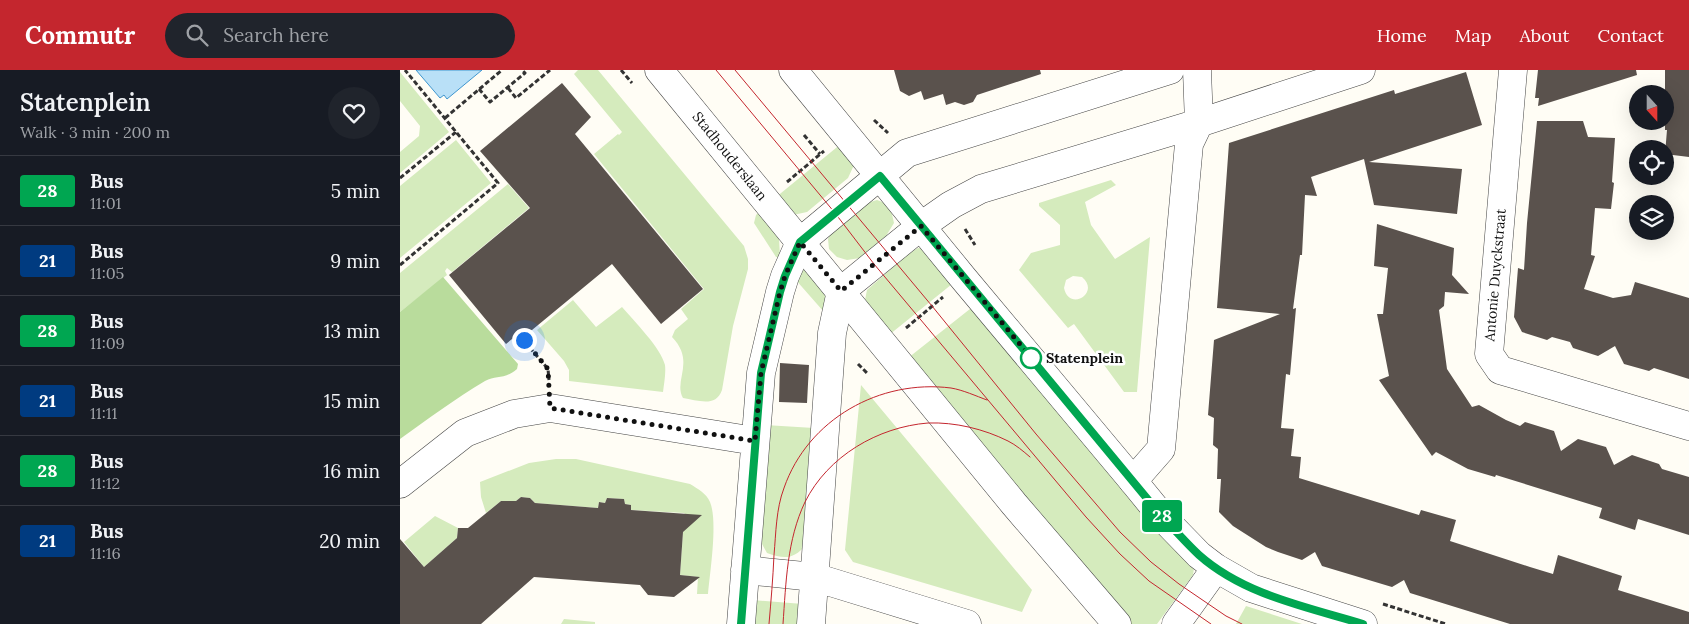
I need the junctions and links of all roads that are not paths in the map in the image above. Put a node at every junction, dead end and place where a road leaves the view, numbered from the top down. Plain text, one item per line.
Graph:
1 (659, 70) edge
2 (793, 70) edge
3 (1170, 70) edge
4 (1197, 70) edge
5 (1360, 70) edge
6 (1513, 70) edge
7 (1199, 123) junction
8 (880, 176) junction
9 (921, 226) junction
10 (800, 242) junction
11 (841, 291) junction
12 (1689, 426) edge
13 (755, 441) junction
14 (1133, 481) junction
15 (400, 484) edge
16 (1216, 568) junction
17 (744, 570) junction
18 (814, 577) junction
19 (741, 624) edge
20 (811, 624) edge
21 (967, 624) edge
22 (1117, 624) edge
23 (1176, 624) edge
24 (1363, 624) edge

1 - 10 street, Stadhouderslaan
2 - 8 street
3 - 8 street
4 - 7 street
5 - 7 street
6 - 12 street, Antonie Duyckstraat
7 - 9 street
7 - 14 street
8 - 9 street
8 - 10 street
9 - 11 street
9 - 14 street
10 - 11 street
10 - 13 street
11 - 18 street
11 - 22 street
13 - 15 street
13 - 17 street
14 - 16 street
16 - 23 street
16 - 24 street
17 - 18 street
17 - 19 street
18 - 20 street
18 - 21 street

